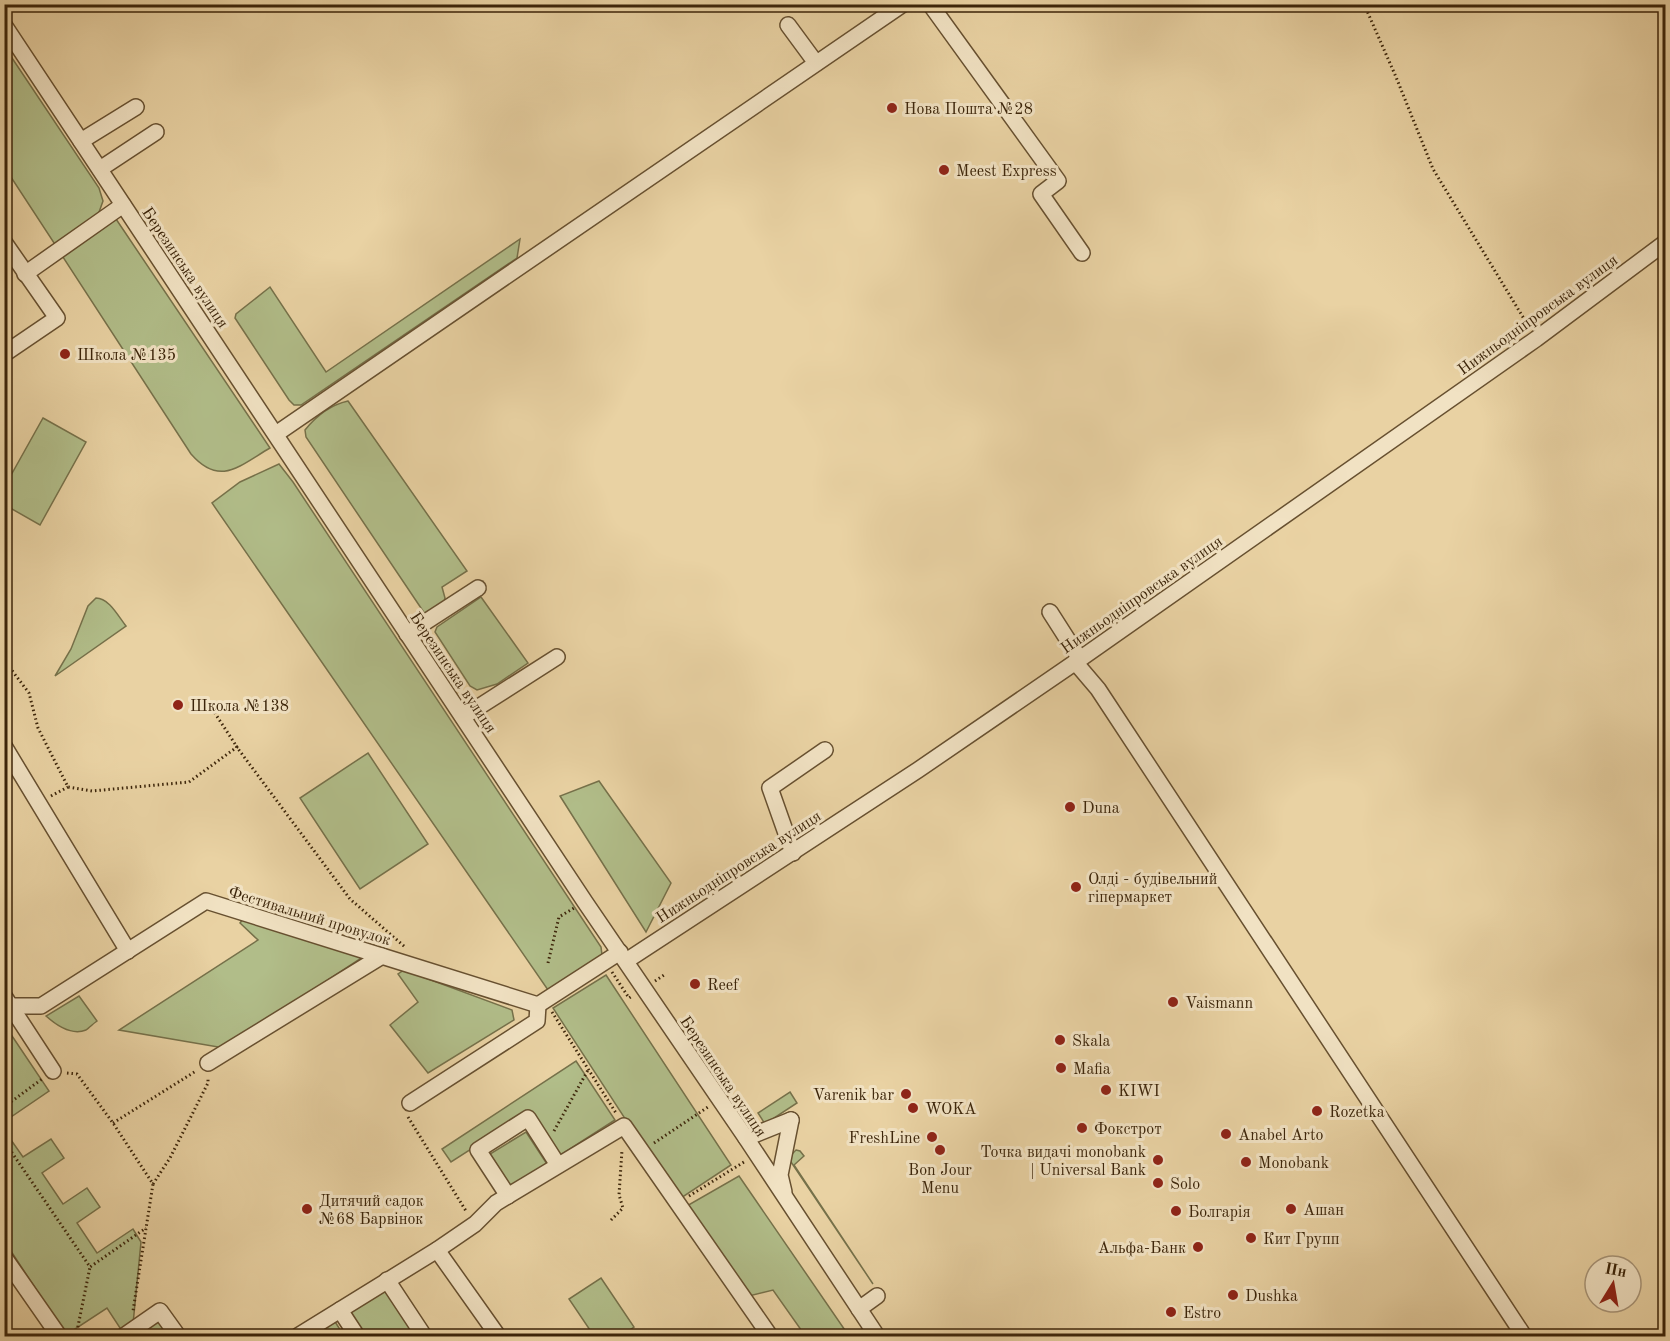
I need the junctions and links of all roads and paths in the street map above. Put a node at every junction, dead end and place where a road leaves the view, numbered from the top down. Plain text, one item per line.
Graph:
1 (903, 4) edge
2 (930, 4) edge
3 (1364, 4) edge
4 (4, 25) edge
5 (788, 25) dead end
6 (816, 63) junction
7 (136, 107) dead end
8 (156, 132) dead end
9 (81, 141) junction
10 (100, 169) junction
11 (123, 205) junction
12 (4, 242) edge
13 (1665, 242) edge
14 (1082, 254) dead end
15 (25, 274) junction
16 (1536, 339) junction
17 (7, 352) dead end
18 (276, 434) junction
19 (478, 588) dead end
20 (1050, 612) dead end
21 (406, 634) junction
22 (557, 657) dead end
23 (4, 660) edge
24 (1078, 661) junction
25 (209, 704) dead end
26 (463, 717) junction
27 (235, 745) junction
28 (4, 746) edge
29 (825, 750) dead end
30 (68, 787) junction
31 (39, 803) junction
32 (793, 853) junction
33 (585, 902) junction
34 (128, 951) junction
35 (382, 956) junction
36 (623, 957) junction
37 (548, 963) dead end
38 (408, 964) junction
39 (8, 1001) edge
40 (541, 1003) junction
41 (208, 1064) junction
42 (588, 1070) junction
43 (53, 1071) junction
44 (719, 1099) junction
45 (410, 1102) joint
46 (4, 1107) edge
47 (113, 1123) junction
48 (624, 1126) junction
49 (746, 1137) junction
50 (4, 1141) edge
51 (546, 1146) junction
52 (642, 1150) junction
53 (756, 1154) junction
54 (558, 1165) junction
55 (153, 1184) junction
56 (784, 1195) junction
57 (508, 1196) junction
58 (677, 1204) junction
59 (611, 1220) dead end
60 (475, 1224) junction
61 (146, 1228) junction
62 (437, 1250) junction
63 (4, 1257) edge
64 (90, 1267) junction
65 (387, 1280) junction
66 (877, 1296) dead end
67 (859, 1309) junction
68 (340, 1310) junction
69 (127, 1335) edge
70 (59, 1336) edge
71 (76, 1336) edge
72 (178, 1336) edge
73 (298, 1336) edge
74 (357, 1336) edge
75 (424, 1336) edge
76 (498, 1336) edge
77 (770, 1336) edge
78 (877, 1336) edge
79 (1524, 1336) edge

1 - 6 street
2 - 14 street
3 - 16 path
4 - 9 street, Березинська вулиця
5 - 6 street
6 - 18 street
7 - 9 street
8 - 10 street
9 - 10 street, Березинська вулиця
10 - 11 street, Березинська вулиця
11 - 15 street
11 - 18 street, Березинська вулиця
12 - 15 street
13 - 16 street, Нижньодніпровська вулиця
15 - 17 street
16 - 24 street, Нижньодніпровська вулиця
18 - 21 street, Березинська вулиця
19 - 21 street
20 - 24 street
21 - 26 street, Березинська вулиця
22 - 26 street
23 - 30 path
24 - 32 street, Нижньодніпровська вулиця
24 - 79 street
25 - 27 path
26 - 33 street, Березинська вулиця
27 - 30 path
27 - 38 path
28 - 31 street
29 - 32 street
30 - 31 path
31 - 34 street
32 - 36 street, Нижньодніпровська вулиця
33 - 36 street, Березинська вулиця
33 - 37 path
34 - 35 street, Фестивальний провулок
34 - 39 street, Фестивальний провулок
35 - 38 street, Фестивальний провулок
35 - 41 street
36 - 40 street
36 - 44 street, Березинська вулиця
38 - 40 street, Фестивальний провулок
39 - 43 street
40 - 42 path
40 - 45 street
41 - 47 path
41 - 55 path
42 - 48 path
42 - 51 path
43 - 46 path
43 - 47 path
44 - 49 street, Березинська вулиця
44 - 52 path
45 - 60 path
47 - 55 path
48 - 52 street
48 - 54 street
48 - 59 path
49 - 53 street, Березинська вулиця
49 - 56 street
50 - 64 path
51 - 54 street
51 - 57 street
52 - 58 street
53 - 56 street, Березинська вулиця
53 - 58 path
54 - 57 street
55 - 61 path
56 - 67 street, Березинська вулиця
57 - 60 street
58 - 77 street
60 - 62 street
61 - 64 path
61 - 69 path
62 - 65 street
62 - 76 street
63 - 70 street
64 - 71 path
65 - 68 street
65 - 75 street
66 - 67 street
67 - 78 street, Березинська вулиця
68 - 73 street
68 - 74 street
69 - 72 street

